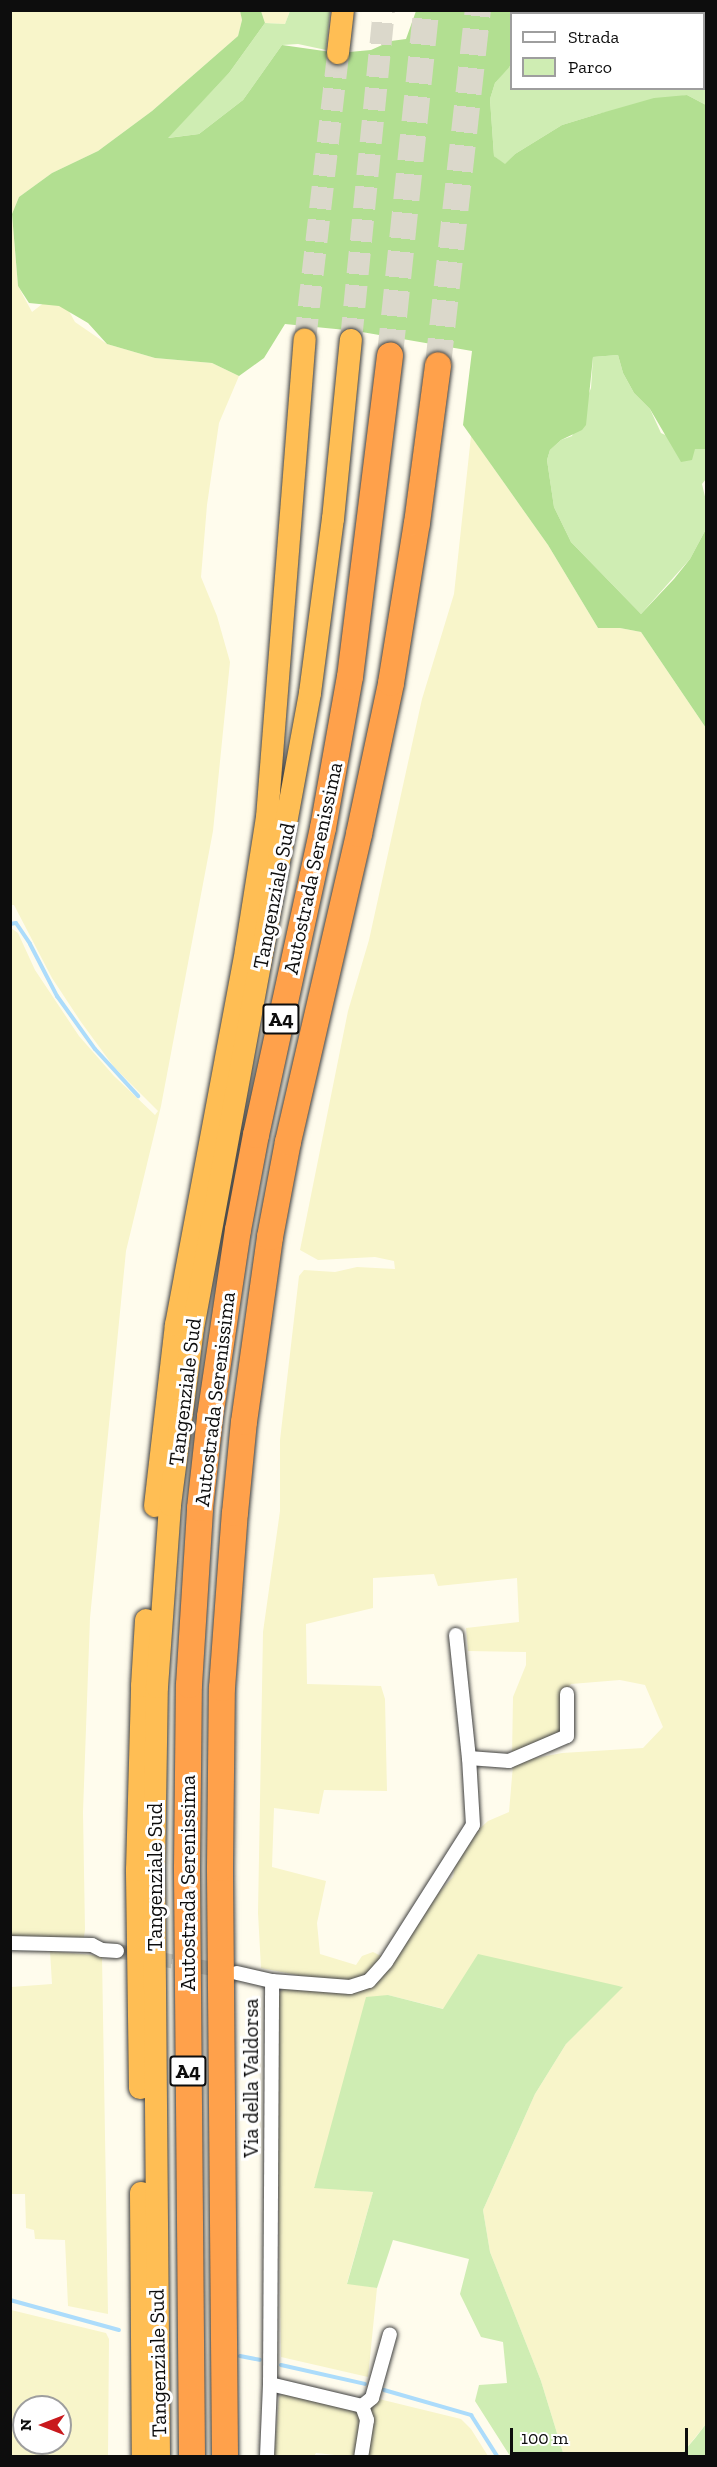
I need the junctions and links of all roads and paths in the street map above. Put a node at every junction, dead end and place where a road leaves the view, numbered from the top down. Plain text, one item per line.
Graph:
1 (342, 10) edge
2 (338, 53) tunnel mouth
3 (305, 340) tunnel mouth
4 (351, 340) tunnel mouth
5 (390, 355) tunnel mouth
6 (438, 365) tunnel mouth
7 (456, 1635) dead end
8 (567, 1694) dead end
9 (469, 1758) junction
10 (10, 1944) edge
11 (117, 1951) tunnel mouth
12 (237, 1973) tunnel mouth
13 (272, 1981) junction
14 (390, 2334) dead end
15 (270, 2384) junction
16 (362, 2406) junction
17 (143, 2457) edge
18 (159, 2457) edge
19 (192, 2457) edge
20 (225, 2457) edge
21 (267, 2457) edge
22 (361, 2457) edge

1 - 2 highway
3 - 17 highway, Tangenziale Sud
4 - 18 highway, Tangenziale Sud
5 - 19 highway, Autostrada Serenissima / A4
6 - 20 highway, Autostrada Serenissima / A4
7 - 9 street, Via della Valdorsa
8 - 9 street
9 - 13 street, Via della Valdorsa
10 - 11 street
12 - 13 street
13 - 15 street, Via della Valdorsa
14 - 16 street
15 - 16 street
15 - 21 street, Via della Valdorsa
16 - 22 street

